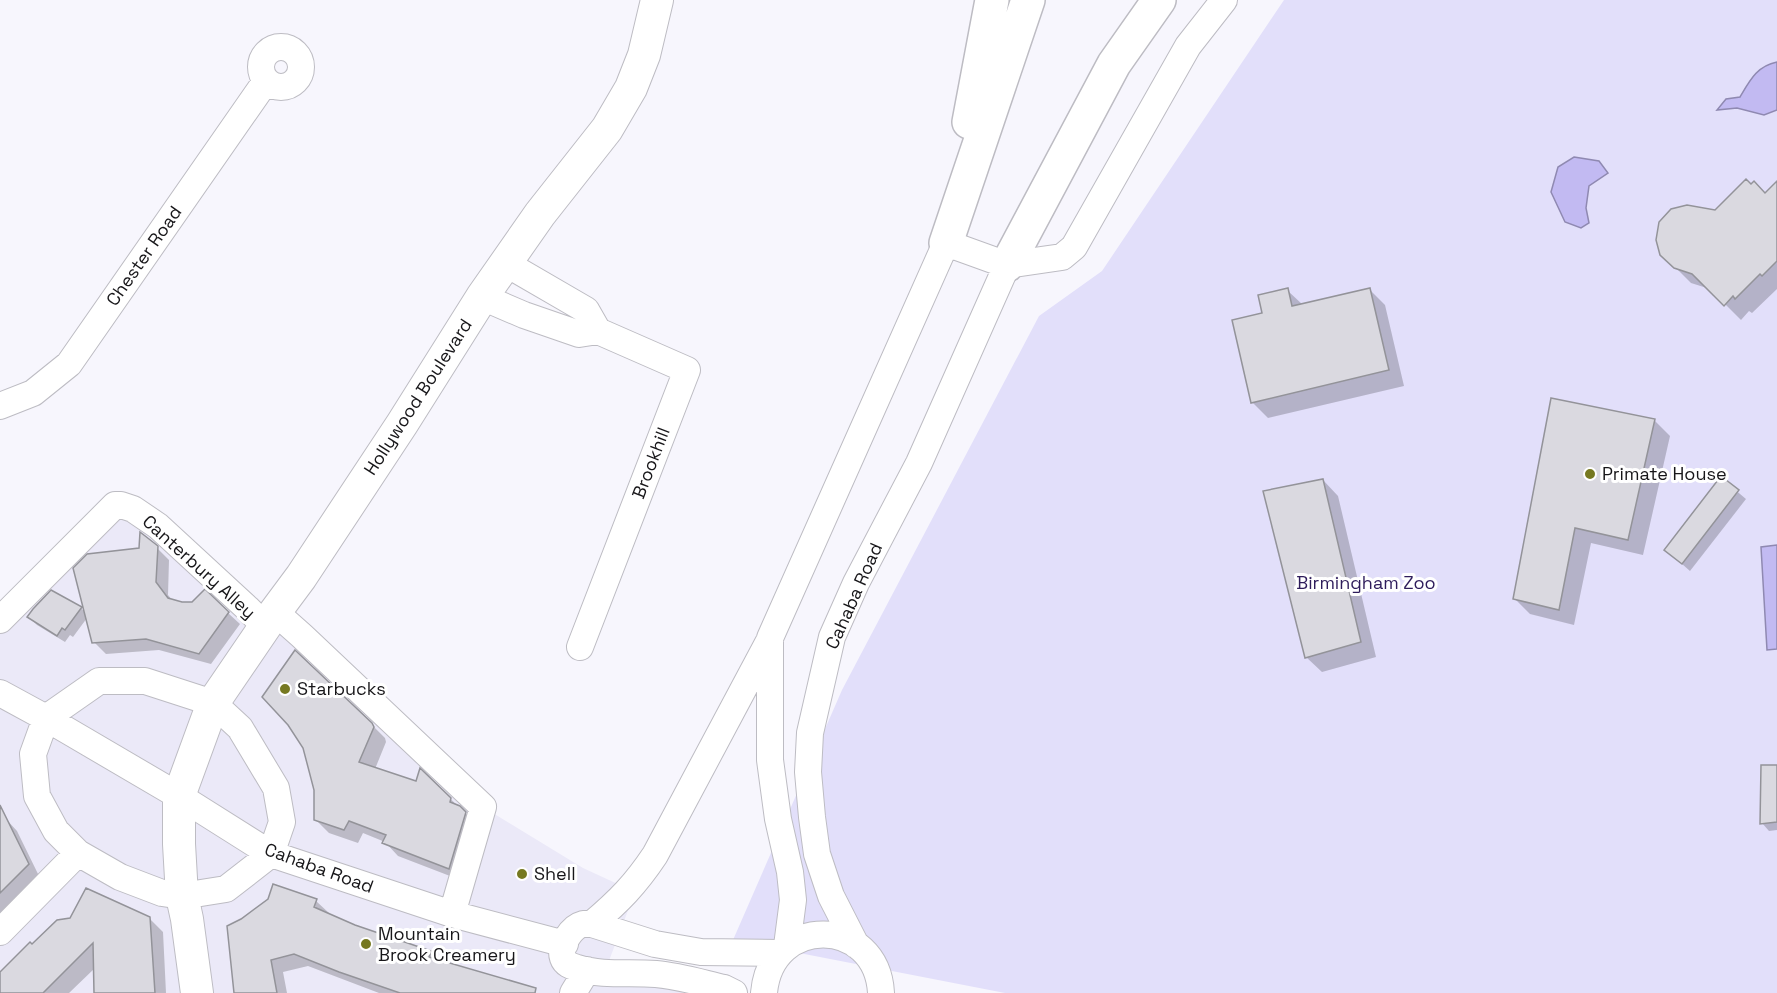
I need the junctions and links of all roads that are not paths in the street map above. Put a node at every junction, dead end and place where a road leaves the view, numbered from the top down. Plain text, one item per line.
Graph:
1 (657, 0) edge
2 (992, 0) edge
3 (1028, 0) edge
4 (1159, 0) edge
5 (1224, 0) edge
6 (266, 81) dead end
7 (946, 243) junction
8 (505, 263) junction
9 (1007, 265) junction
10 (482, 297) junction
11 (598, 331) junction
12 (0, 406) edge
13 (0, 620) edge
14 (270, 620) junction
15 (770, 638) junction
16 (580, 647) dead end
17 (0, 693) edge
18 (213, 703) junction
19 (46, 718) junction
20 (179, 796) junction
21 (78, 854) junction
22 (271, 854) junction
23 (182, 896) junction
24 (452, 914) junction
25 (592, 924) junction
26 (0, 932) edge
27 (565, 944) junction
28 (856, 945) junction
29 (783, 949) junction
30 (587, 970) junction
31 (197, 993) edge
32 (573, 993) edge
33 (734, 993) edge
34 (764, 993) edge
35 (881, 993) edge

1 - 8 main road, Hollywood Boulevard
2 - 7 highway
3 - 7 highway
4 - 9 highway
5 - 9 street
6 - 12 street, Chester Road
7 - 9 street
7 - 15 street
8 - 10 main road, Hollywood Boulevard
8 - 11 street
9 - 28 street, Cahaba Road
10 - 11 street, Brookhill
10 - 14 main road, Hollywood Boulevard
11 - 16 street, Brookhill
13 - 14 street, Canterbury Alley
14 - 18 main road, Hollywood Boulevard
14 - 24 street, Canterbury Alley
15 - 25 street
15 - 29 street
17 - 19 street, Cahaba Road
18 - 19 street
18 - 20 main road, Hollywood Boulevard
18 - 22 street
19 - 20 street, Cahaba Road
19 - 21 street
20 - 22 street, Cahaba Road
20 - 23 main road, Hollywood Boulevard
21 - 23 street
21 - 26 street
22 - 23 street
22 - 24 street, Cahaba Road
23 - 31 main road, Hollywood Boulevard
24 - 27 street, Cahaba Road
25 - 27 street
25 - 29 street, Cahaba Road
27 - 30 street
28 - 29 street, Cahaba Road
28 - 35 street, Cahaba Road
29 - 34 street
30 - 32 street
30 - 33 street

